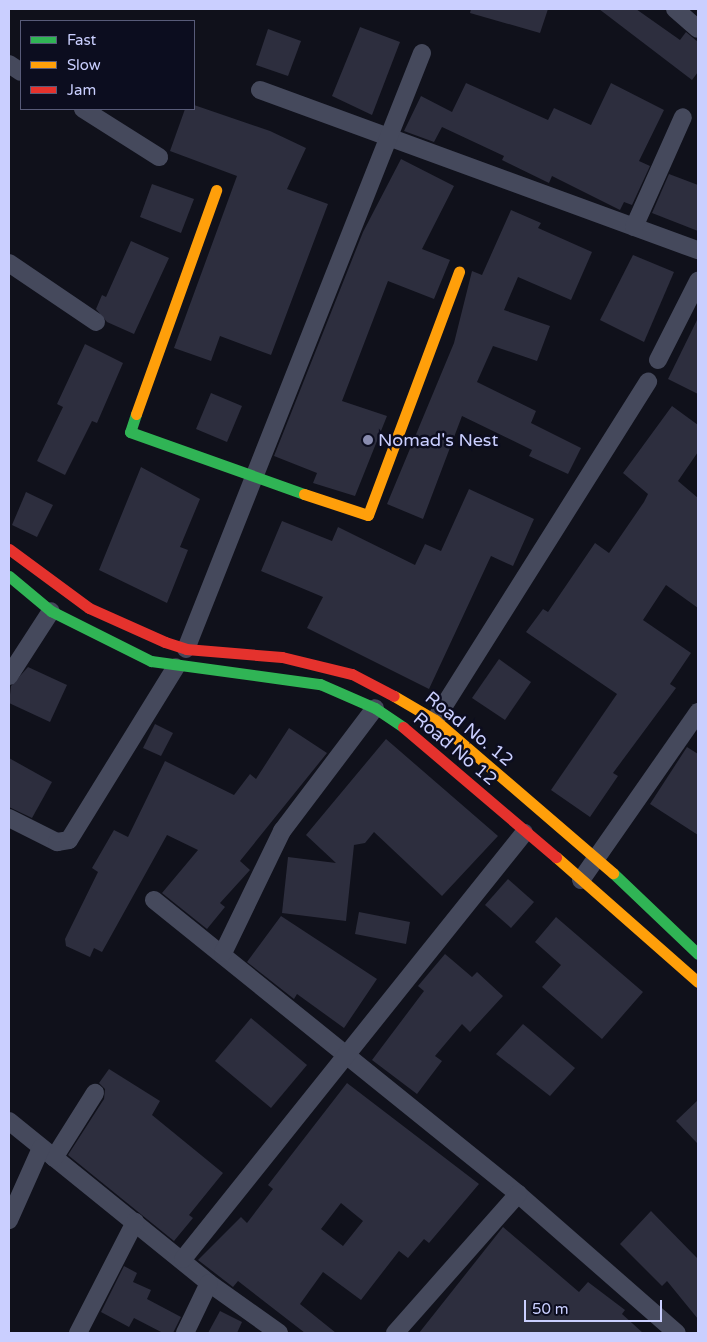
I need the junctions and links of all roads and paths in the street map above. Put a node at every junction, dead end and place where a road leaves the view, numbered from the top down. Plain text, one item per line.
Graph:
1 (674, 9) edge
2 (698, 29) edge
3 (422, 53) dead end
4 (9, 64) edge
5 (20, 71) edge
6 (260, 90) dead end
7 (84, 110) edge
8 (683, 117) dead end
9 (388, 137) junction
10 (159, 157) dead end
11 (216, 190) dead end
12 (634, 227) junction
13 (698, 250) edge
14 (9, 263) edge
15 (459, 271) dead end
16 (698, 281) edge
17 (96, 322) dead end
18 (658, 360) dead end
19 (648, 382) dead end
20 (253, 478) junction
21 (9, 549) edge
22 (9, 576) edge
23 (51, 611) junction
24 (186, 649) junction
25 (176, 667) junction
26 (9, 676) edge
27 (375, 708) junction
28 (698, 712) edge
29 (434, 720) junction
30 (9, 818) edge
31 (524, 833) junction
32 (597, 857) junction
33 (580, 880) junction
34 (154, 900) dead end
35 (223, 953) junction
36 (698, 954) edge
37 (698, 982) edge
38 (347, 1054) junction
39 (95, 1093) dead end
40 (9, 1121) edge
41 (48, 1153) junction
42 (518, 1194) junction
43 (9, 1220) edge
44 (135, 1222) junction
45 (183, 1259) junction
46 (209, 1283) junction
47 (78, 1333) edge
48 (185, 1333) edge
49 (279, 1333) edge
50 (394, 1333) edge
51 (677, 1333) edge

1 - 2 street
3 - 9 street
4 - 5 street
6 - 9 street
7 - 10 street
8 - 12 street
9 - 12 street
9 - 20 street
11 - 20 main road
12 - 13 street
14 - 17 street
15 - 20 main road
16 - 18 street
19 - 29 street
20 - 24 street
21 - 24 main road, Road No. 12
22 - 23 main road, Road No 12
23 - 25 main road, Road No 12
23 - 26 street
24 - 29 main road, Road No. 12
25 - 27 main road, Road No 12
25 - 30 street
27 - 31 main road, Road No 12
27 - 35 street
28 - 32 street
29 - 32 main road, Road No. 12
31 - 33 main road, Road No 12
31 - 38 street
32 - 33 street
32 - 36 main road, Road No. 12
33 - 37 main road, Road No 12
34 - 35 street
35 - 38 street
38 - 42 street
38 - 45 street
39 - 41 street
40 - 41 street
41 - 43 street
41 - 44 street
42 - 50 street
42 - 51 street
44 - 45 street
44 - 47 street
45 - 46 street
46 - 48 street
46 - 49 street

